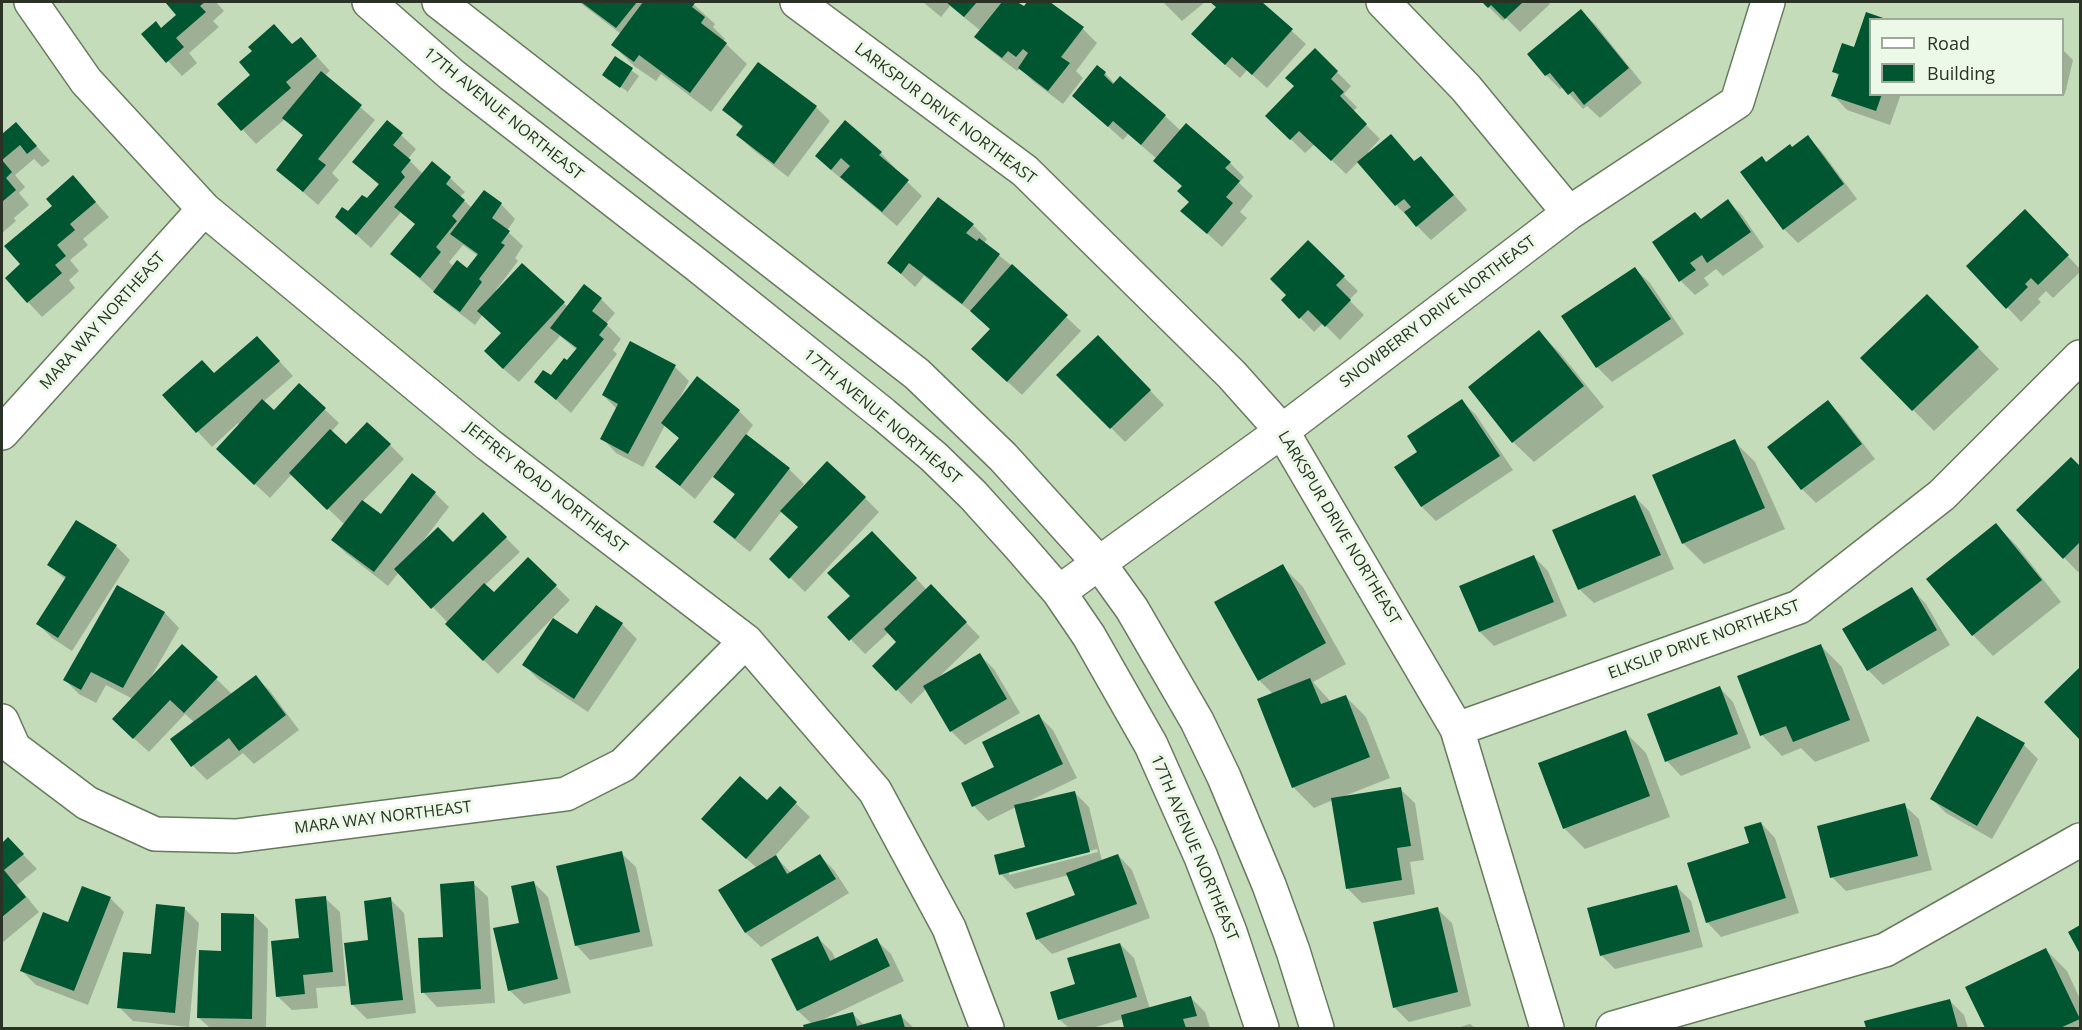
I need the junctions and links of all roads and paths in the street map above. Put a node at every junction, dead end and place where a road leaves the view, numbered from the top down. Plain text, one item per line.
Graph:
1 (31, 2) edge
2 (369, 2) edge
3 (439, 2) edge
4 (796, 2) edge
5 (1383, 2) edge
6 (1768, 2) edge
7 (204, 209) junction
8 (1569, 213) junction
9 (2080, 357) edge
10 (1282, 430) junction
11 (2, 433) edge
12 (1099, 563) junction
13 (1059, 592) junction
14 (746, 641) junction
15 (2, 722) edge
16 (1457, 729) junction
17 (2080, 840) edge
18 (987, 1029) edge
19 (1262, 1029) edge
20 (1317, 1029) edge
21 (1547, 1029) edge
22 (1613, 1029) edge

1 - 7 street, JEFFREY ROAD NORTHEAST
2 - 13 street, 17TH AVENUE NORTHEAST
3 - 12 street
4 - 10 street, LARKSPUR DRIVE NORTHEAST
5 - 8 street
6 - 8 street, SNOWBERRY DRIVE NORTHEAST
7 - 11 street, MARA WAY NORTHEAST
7 - 14 street, JEFFREY ROAD NORTHEAST
8 - 10 street, SNOWBERRY DRIVE NORTHEAST
9 - 16 street, ELKSLIP DRIVE NORTHEAST
10 - 12 street, SNOWBERRY DRIVE NORTHEAST
10 - 16 street, LARKSPUR DRIVE NORTHEAST
12 - 13 street, SNOWBERRY DRIVE NORTHEAST
12 - 20 street
13 - 19 street, 17TH AVENUE NORTHEAST
14 - 15 street, MARA WAY NORTHEAST
14 - 18 street, JEFFREY ROAD NORTHEAST
16 - 21 street, LARKSPUR DRIVE NORTHEAST
17 - 22 street

